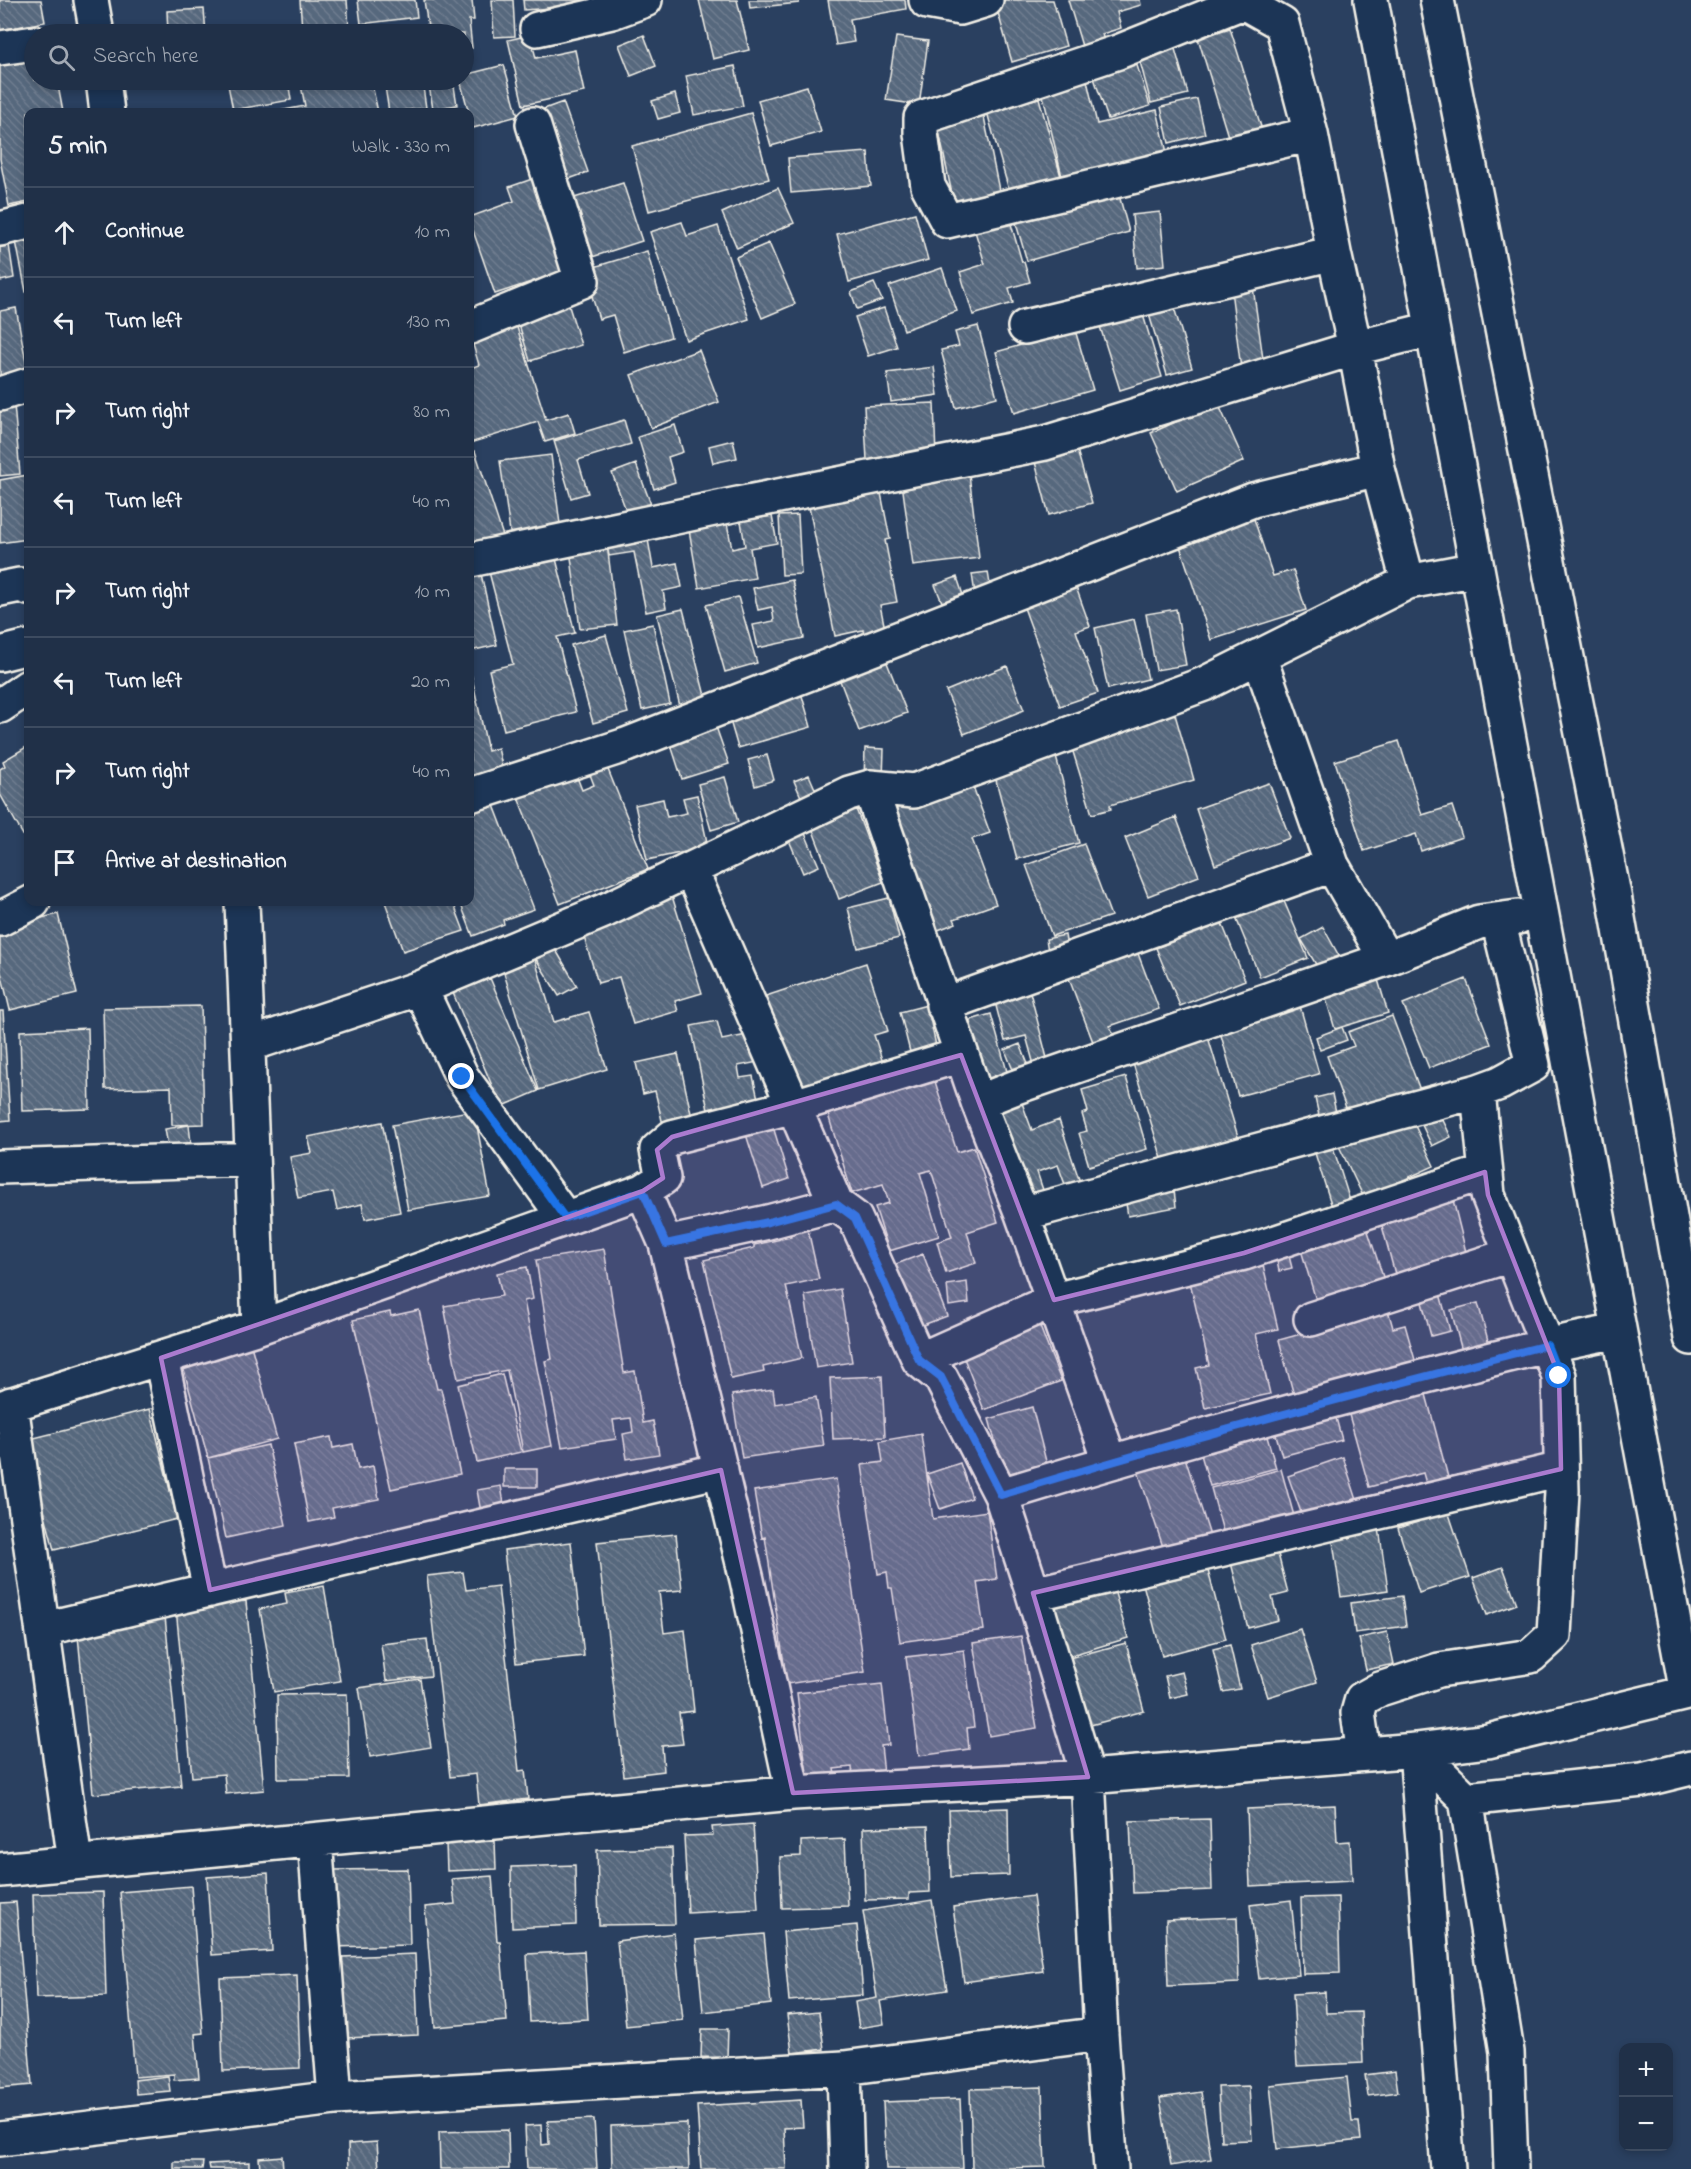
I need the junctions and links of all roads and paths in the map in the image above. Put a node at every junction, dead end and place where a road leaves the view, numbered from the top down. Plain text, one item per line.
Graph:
1 (91, 0) edge
2 (645, 0) edge
3 (926, 0) edge
4 (986, 0) edge
5 (1371, 0) edge
6 (1437, 0) edge
7 (1241, 1) edge
8 (92, 24) edge
9 (537, 29) dead end
10 (24, 44) edge
11 (0, 48) edge
12 (104, 90) edge
13 (106, 108) edge
14 (534, 124) dead end
15 (1311, 134) junction
16 (24, 223) edge
17 (0, 229) edge
18 (1334, 253) junction
19 (474, 325) edge
20 (1025, 327) dead end
21 (1432, 329) junction
22 (1355, 348) junction
23 (24, 386) edge
24 (0, 394) edge
25 (1378, 470) junction
26 (474, 559) edge
27 (1477, 569) junction
28 (1408, 582) junction
29 (24, 586) edge
30 (0, 589) edge
31 (24, 648) edge
32 (0, 654) edge
33 (1259, 656) junction
34 (24, 690) edge
35 (0, 706) edge
36 (870, 787) junction
37 (474, 794) edge
38 (1332, 865) junction
39 (691, 870) junction
40 (25, 906) edge
41 (242, 906) edge
42 (1541, 913) junction
43 (0, 919) edge
44 (1498, 920) junction
45 (1386, 959) junction
46 (420, 988) junction
47 (943, 1005) junction
48 (248, 1045) junction
49 (961, 1055) junction
50 (1478, 1091) junction
51 (978, 1102) junction
52 (794, 1106) junction
53 (252, 1159) junction
54 (0, 1167) edge
55 (1485, 1172) junction
56 (643, 1191) junction
57 (836, 1204) junction
58 (1022, 1214) junction
59 (565, 1218) junction
60 (666, 1244) junction
61 (1511, 1255) junction
62 (1054, 1300) junction
63 (1311, 1319) dead end
64 (259, 1327) junction
65 (1619, 1331) junction
66 (1691, 1338) edge
67 (1547, 1345) junction
68 (161, 1358) junction
69 (919, 1360) junction
70 (5, 1406) edge
71 (1110, 1461) junction
72 (1561, 1469) junction
73 (720, 1470) junction
74 (1001, 1495) junction
75 (1031, 1587) junction
76 (210, 1590) junction
77 (43, 1629) junction
78 (1416, 1750) junction
79 (1364, 1754) junction
80 (1691, 1768) edge
81 (1088, 1777) junction
82 (793, 1792) junction
83 (1466, 1799) junction
84 (315, 1840) junction
85 (75, 1862) junction
86 (0, 1870) edge
87 (1101, 2034) junction
88 (844, 2068) junction
89 (335, 2098) junction
90 (0, 2139) edge
91 (847, 2169) edge
92 (1111, 2169) edge
93 (1448, 2169) edge
94 (1511, 2169) edge

1 - 8 street
2 - 9 street
3 - 4 street
5 - 21 street
6 - 66 street
7 - 15 street
7 - 15 street
10 - 11 street
12 - 13 street
14 - 19 street
15 - 18 street
16 - 17 street
18 - 20 street
18 - 22 street
21 - 22 street
21 - 27 street
22 - 25 street
22 - 26 street
23 - 24 street
25 - 28 street
25 - 37 street
27 - 28 street
27 - 42 street
28 - 33 street
29 - 30 street
31 - 32 street
33 - 36 street
33 - 38 street
34 - 35 street
36 - 39 street
36 - 47 street
38 - 45 street
38 - 47 street
39 - 46 street
39 - 52 street
40 - 43 street
41 - 48 street
42 - 44 street
42 - 65 street
44 - 45 street
44 - 50 street
45 - 51 street
46 - 48 street
46 - 59 street
47 - 49 street
48 - 53 street
49 - 51 street
49 - 52 street
50 - 55 street
50 - 58 street
51 - 58 street
52 - 56 street
52 - 57 street
53 - 54 street
53 - 64 street
55 - 61 street
55 - 62 street
56 - 59 street
56 - 60 street
57 - 60 street
57 - 69 street
58 - 62 street
59 - 64 street
60 - 73 street
61 - 63 street
61 - 67 street
62 - 69 street
62 - 71 street
64 - 68 street
65 - 67 street
65 - 78 street
67 - 71 street
67 - 72 street
68 - 70 street
68 - 76 street
69 - 74 street
70 - 77 street
71 - 74 street
72 - 75 street
72 - 79 street
73 - 76 street
73 - 82 street
74 - 75 street
75 - 81 street
76 - 77 street
77 - 85 street
78 - 79 street
78 - 83 street
78 - 93 street
79 - 81 street
80 - 83 street
81 - 82 street
81 - 87 street
82 - 84 street
83 - 94 street
84 - 85 street
84 - 89 street
85 - 86 street
87 - 88 street
87 - 92 street
88 - 89 street
88 - 91 street
89 - 90 street

